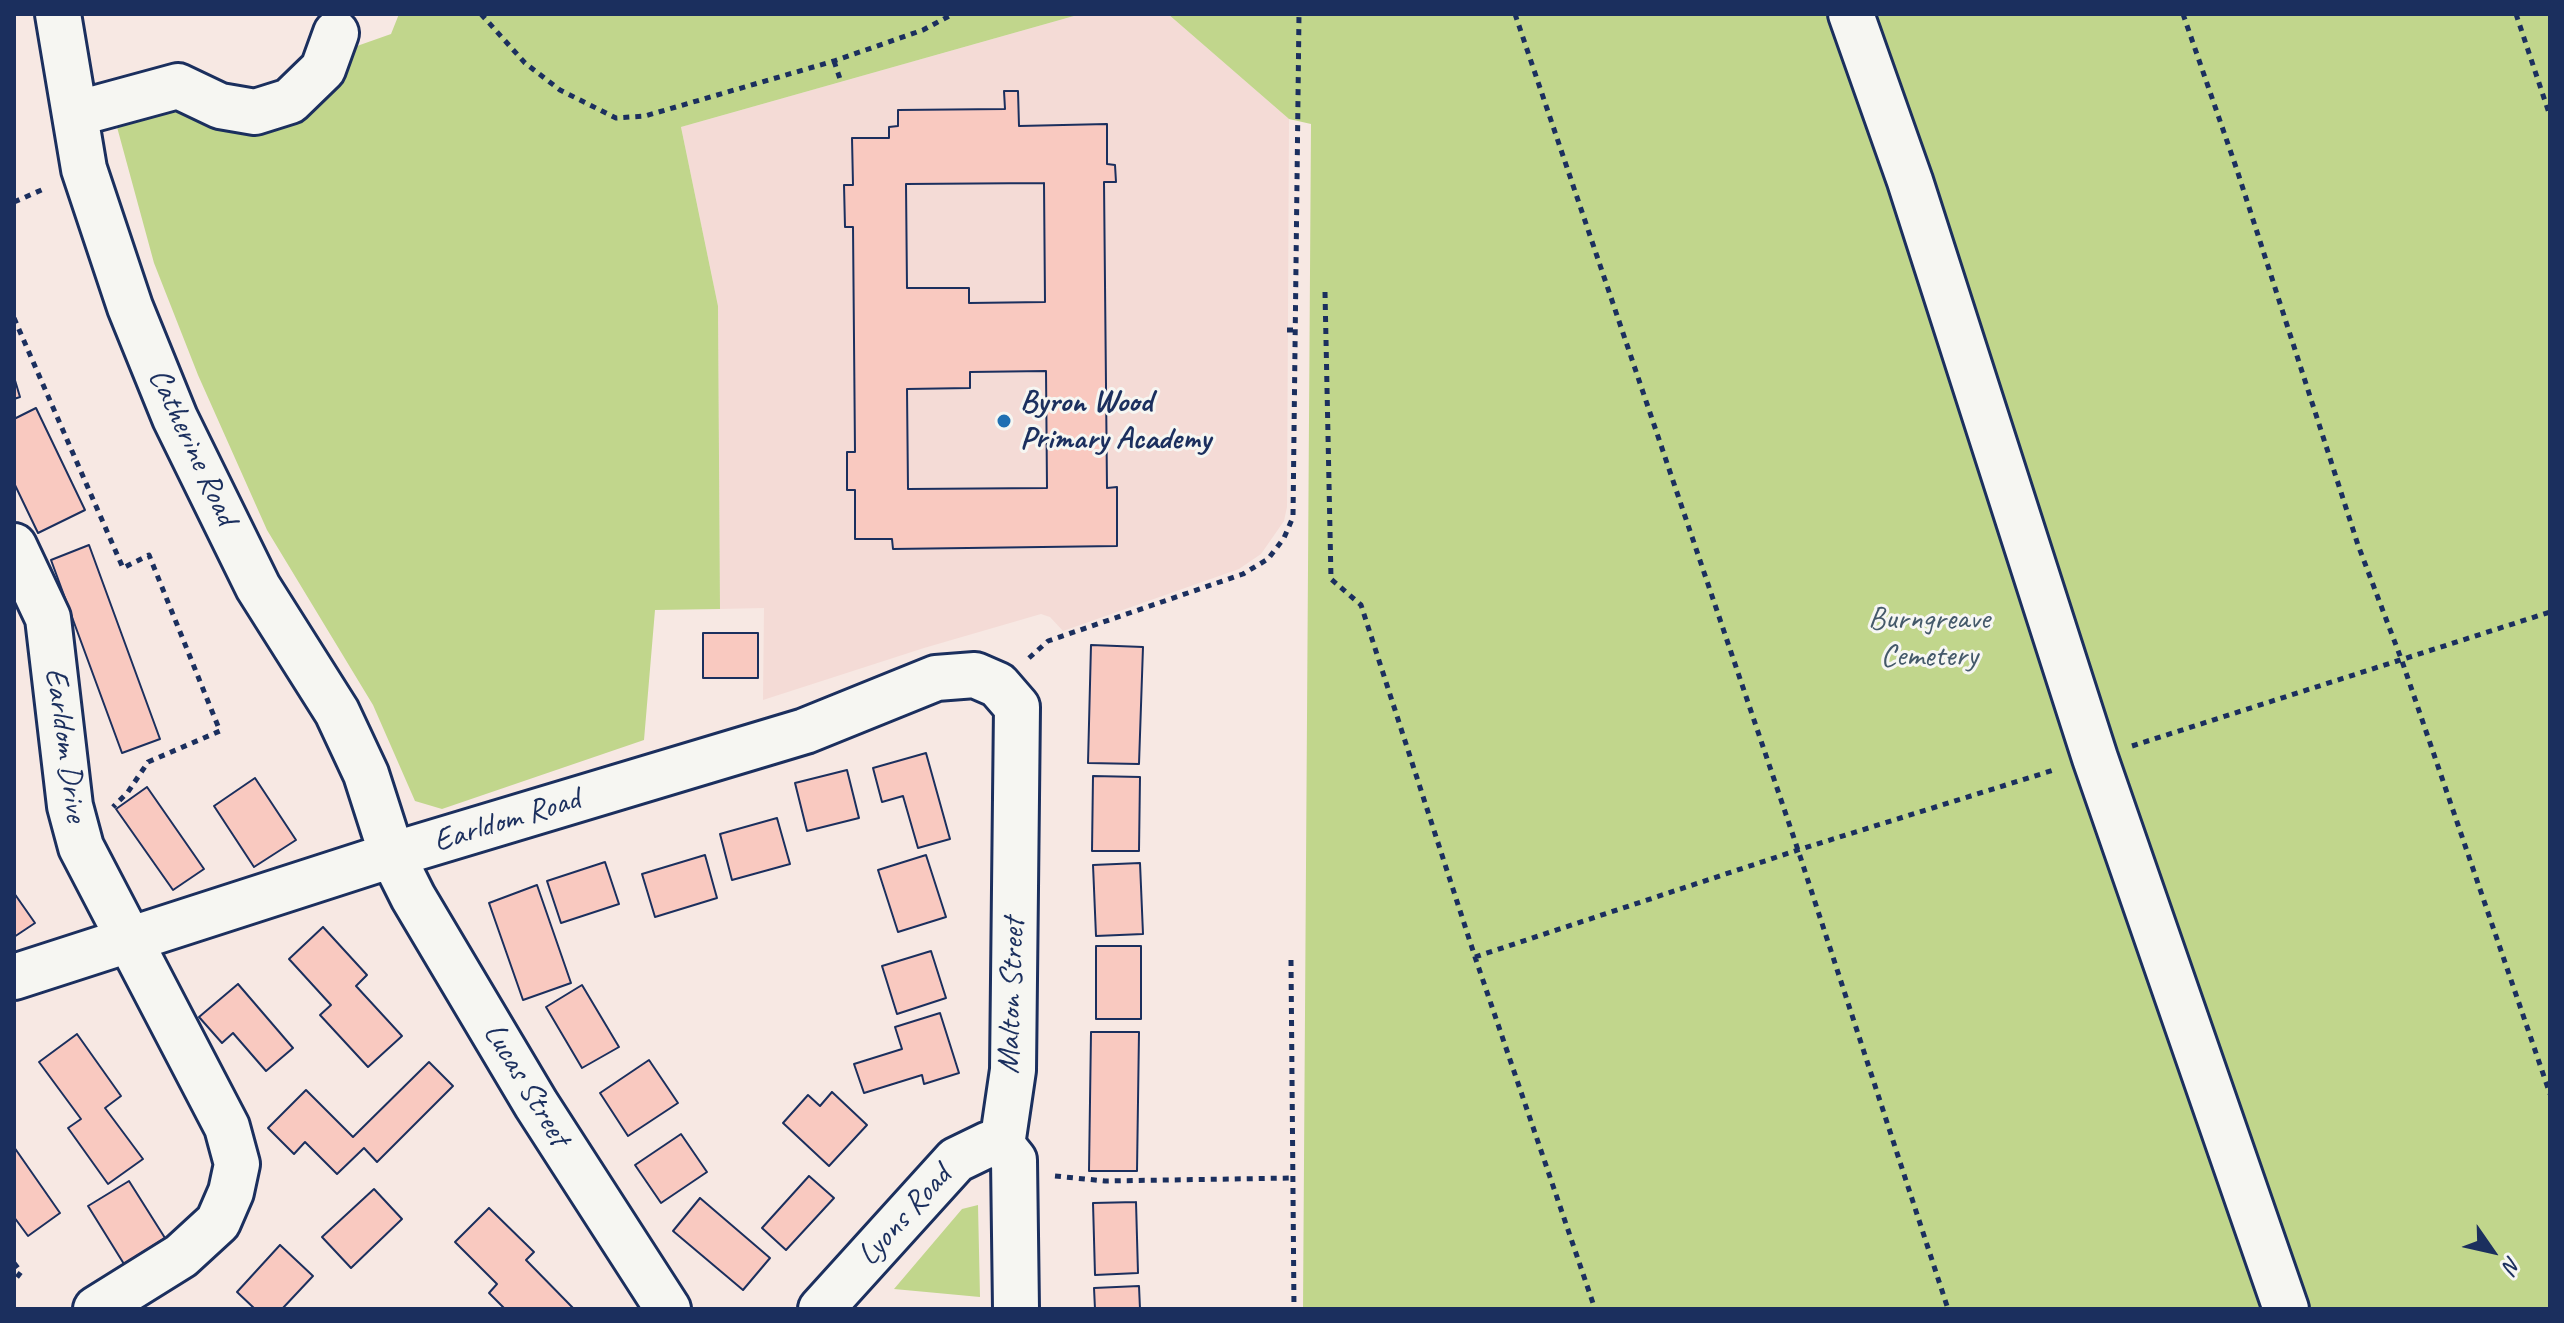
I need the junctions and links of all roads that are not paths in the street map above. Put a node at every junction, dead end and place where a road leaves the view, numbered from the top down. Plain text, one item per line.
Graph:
1 (58, 14) edge
2 (1851, 14) edge
3 (336, 33) dead end
4 (75, 114) junction
5 (14, 546) edge
6 (998, 685) joint
7 (392, 855) junction
8 (128, 941) junction
9 (14, 977) edge
10 (1008, 1159) junction
11 (96, 1309) edge
12 (668, 1309) edge
13 (821, 1309) edge
14 (1016, 1309) edge
15 (2286, 1309) edge

1 - 4 street, Catherine Road
2 - 15 street
3 - 4 street
4 - 7 street, Catherine Road
5 - 8 street, Earldom Drive
6 - 7 street, Earldom Road
6 - 10 street, Malton Street
7 - 8 street, Earldom Road
7 - 12 street, Lucas Street
8 - 9 street, Earldom Road
8 - 11 street, Earldom Drive
10 - 13 street, Lyons Road
10 - 14 street, Malton Street

